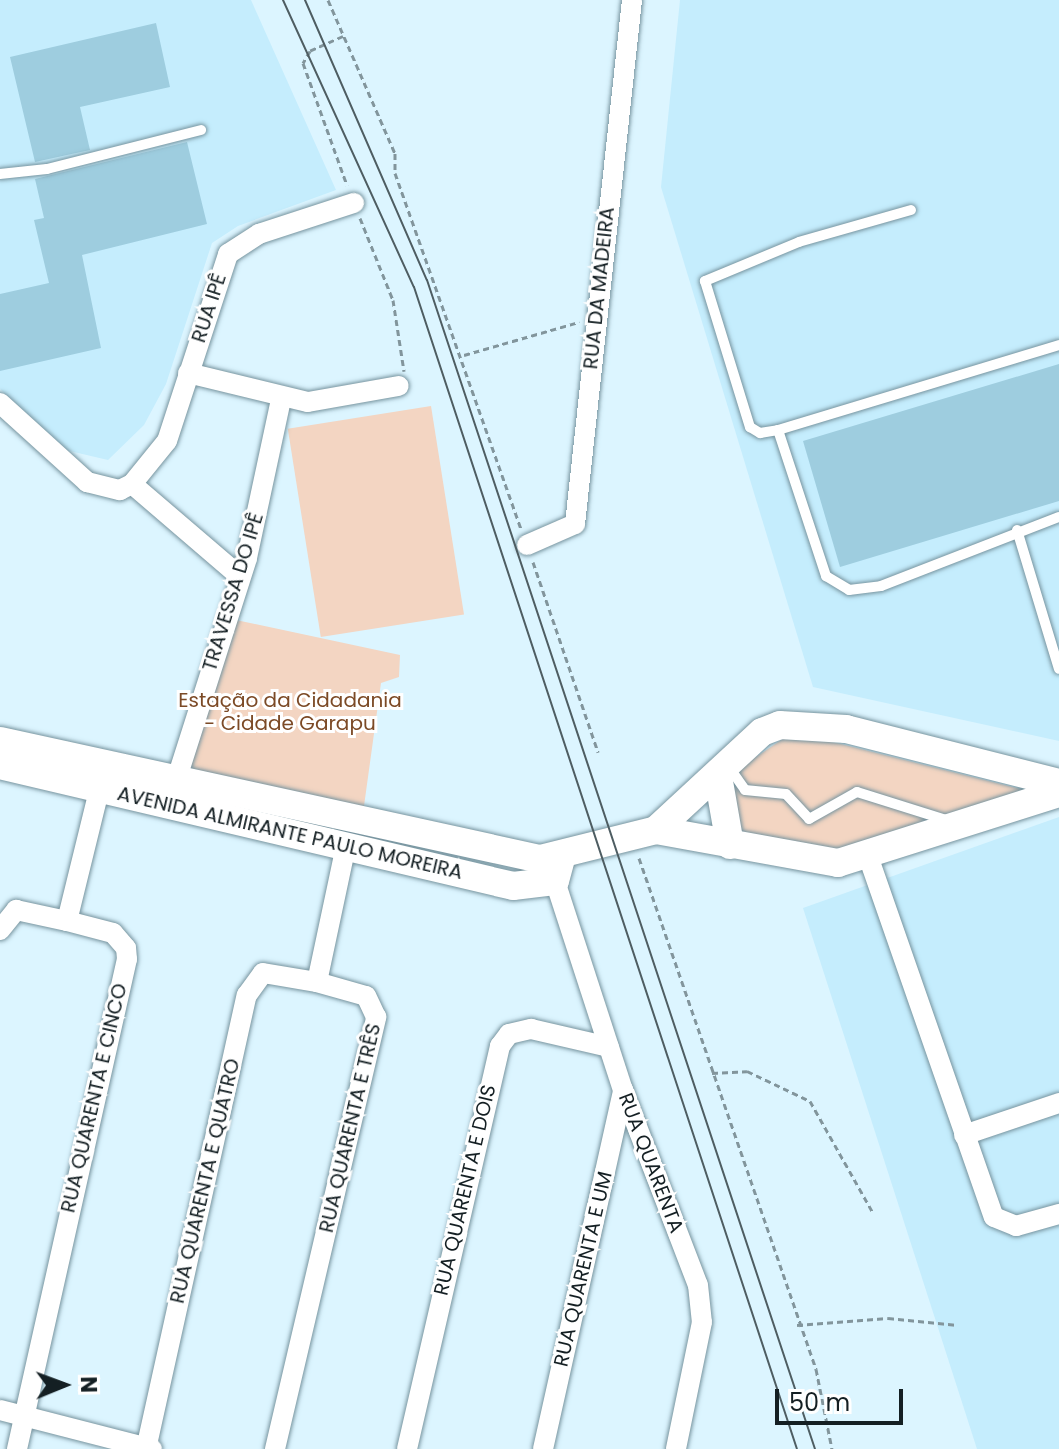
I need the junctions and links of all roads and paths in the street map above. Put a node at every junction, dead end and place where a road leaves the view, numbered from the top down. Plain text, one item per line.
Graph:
1 (328, 0) edge
2 (632, 0) edge
3 (201, 130) dead end
4 (0, 174) edge
5 (354, 203) dead end
6 (911, 210) dead end
7 (595, 319) junction
8 (1059, 345) edge
9 (464, 355) junction
10 (188, 373) junction
11 (399, 386) dead end
12 (281, 400) junction
13 (0, 403) edge
14 (778, 430) junction
15 (132, 484) junction
16 (1059, 517) edge
17 (1017, 530) junction
18 (527, 545) junction
19 (238, 575) junction
20 (1059, 669) edge
21 (0, 741) edge
22 (598, 752) dead end
23 (0, 765) edge
24 (723, 771) junction
25 (176, 781) junction
26 (1059, 783) edge
27 (100, 787) junction
28 (1059, 793) edge
29 (304, 822) junction
30 (957, 824) junction
31 (643, 832) junction
32 (730, 845) junction
33 (346, 846) junction
34 (868, 856) junction
35 (558, 869) junction
36 (67, 921) junction
37 (0, 930) edge
38 (317, 982) junction
39 (609, 1047) junction
40 (712, 1073) junction
41 (623, 1090) junction
42 (1059, 1103) edge
43 (964, 1135) junction
44 (873, 1213) dead end
45 (1059, 1214) edge
46 (797, 1325) junction
47 (958, 1325) dead end
48 (0, 1410) edge
49 (22, 1415) junction
50 (17, 1449) edge
51 (148, 1449) edge
52 (275, 1449) edge
53 (407, 1449) edge
54 (543, 1449) edge
55 (676, 1449) edge
56 (832, 1449) edge

1 - 9 path
2 - 7 street, RUA DA MADEIRA
3 - 4 lane
5 - 10 street, RUA IPÊ
6 - 14 lane
7 - 9 path
7 - 18 street, RUA DA MADEIRA
8 - 14 lane
9 - 18 path
10 - 12 street
10 - 15 street, RUA IPÊ
11 - 12 street
12 - 19 street, TRAVESSA DO IPÊ
13 - 15 street
14 - 17 lane
15 - 19 street
16 - 17 lane
17 - 20 lane
18 - 22 path
19 - 25 street, TRAVESSA DO IPÊ
21 - 25 main road, AVENIDA ALMIRANTE PAULO MOREIRA
23 - 27 main road, AVENIDA ALMIRANTE PAULO MOREIRA
24 - 26 main road, AVENIDA ALMIRANTE PAULO MOREIRA
24 - 30 lane
24 - 31 main road, AVENIDA ALMIRANTE PAULO MOREIRA
24 - 32 main road
25 - 29 main road, AVENIDA ALMIRANTE PAULO MOREIRA
27 - 29 main road, AVENIDA ALMIRANTE PAULO MOREIRA
27 - 36 street
28 - 30 main road, AVENIDA ALMIRANTE PAULO MOREIRA
29 - 33 main road, AVENIDA ALMIRANTE PAULO MOREIRA
29 - 35 main road, AVENIDA ALMIRANTE PAULO MOREIRA
30 - 34 main road, AVENIDA ALMIRANTE PAULO MOREIRA
31 - 32 main road, AVENIDA ALMIRANTE PAULO MOREIRA
31 - 35 main road, AVENIDA ALMIRANTE PAULO MOREIRA
31 - 40 path
32 - 34 main road, AVENIDA ALMIRANTE PAULO MOREIRA
33 - 35 main road, AVENIDA ALMIRANTE PAULO MOREIRA
33 - 38 street
34 - 43 street
35 - 39 street, RUA QUARENTA
36 - 37 street, RUA QUARENTA E CINCO
36 - 49 street, RUA QUARENTA E CINCO
38 - 51 street, RUA QUARENTA E QUATRO
38 - 52 street, RUA QUARENTA E TRÊS
39 - 41 street, RUA QUARENTA
39 - 53 street, RUA QUARENTA E DOIS
40 - 44 path
40 - 46 path
41 - 54 street, RUA QUARENTA E UM
41 - 55 street, RUA QUARENTA
42 - 43 street
43 - 45 street
46 - 47 path
46 - 56 path
48 - 49 street
49 - 50 street, RUA QUARENTA E CINCO
49 - 51 street

